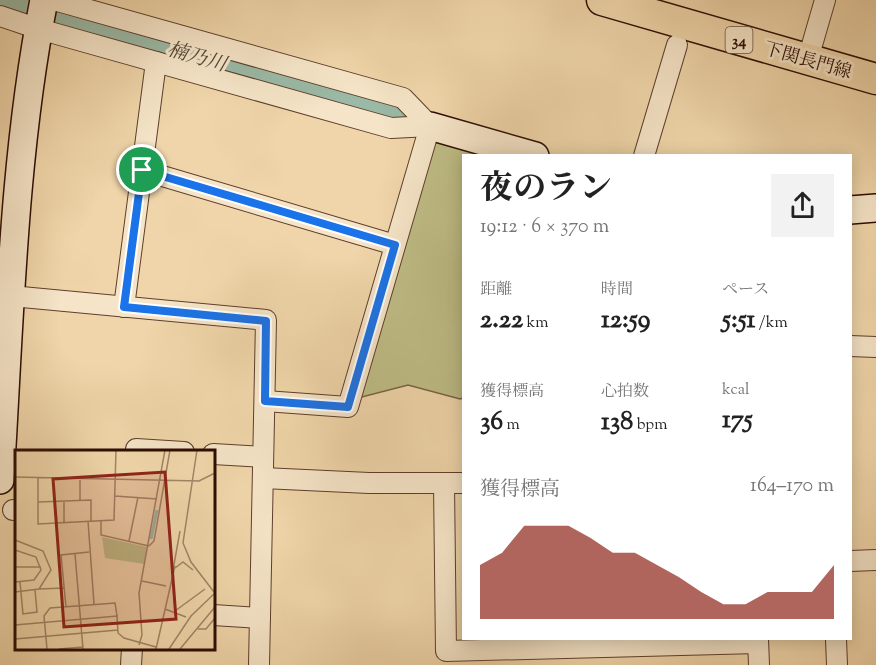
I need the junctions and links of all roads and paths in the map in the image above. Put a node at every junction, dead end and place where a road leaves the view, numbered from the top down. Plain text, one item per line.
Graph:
1 (602, 0) edge
2 (823, 1) edge
3 (44, 11) edge
4 (0, 16) edge
5 (677, 45) dead end
6 (810, 60) junction
7 (156, 62) junction
8 (876, 79) edge
9 (430, 126) junction
10 (528, 154) edge
11 (645, 154) edge
12 (142, 170) junction
13 (876, 208) edge
14 (852, 210) edge
15 (395, 245) junction
16 (6, 296) edge
17 (124, 307) junction
18 (852, 346) edge
19 (876, 347) edge
20 (265, 401) junction
21 (136, 450) edge
22 (152, 450) edge
23 (214, 454) edge
24 (263, 457) junction
25 (262, 478) junction
26 (0, 480) edge
27 (454, 484) edge
28 (876, 560) edge
29 (852, 561) edge
30 (455, 568) edge
31 (214, 615) edge
32 (260, 618) junction
33 (836, 640) edge
34 (758, 641) edge
35 (132, 650) edge
36 (643, 655) edge
37 (131, 665) edge
38 (259, 665) edge
39 (759, 665) edge
40 (837, 665) edge

1 - 6 main road, 下関長門線 / 34
2 - 6 street
3 - 4 street
3 - 7 street
3 - 9 street
3 - 16 street
5 - 11 street
6 - 8 main road, 下関長門線 / 34
7 - 9 street
7 - 12 street
9 - 10 street
9 - 15 street
12 - 15 street
12 - 17 street
13 - 14 street
15 - 20 street
16 - 17 street
16 - 26 street
17 - 20 street
18 - 19 street
20 - 24 street
21 - 22 street
23 - 24 street
24 - 25 street
25 - 27 street
25 - 32 street
27 - 30 street
28 - 29 street
30 - 36 street
31 - 32 street
32 - 38 street
33 - 40 street
34 - 36 street
34 - 39 street
35 - 37 street

